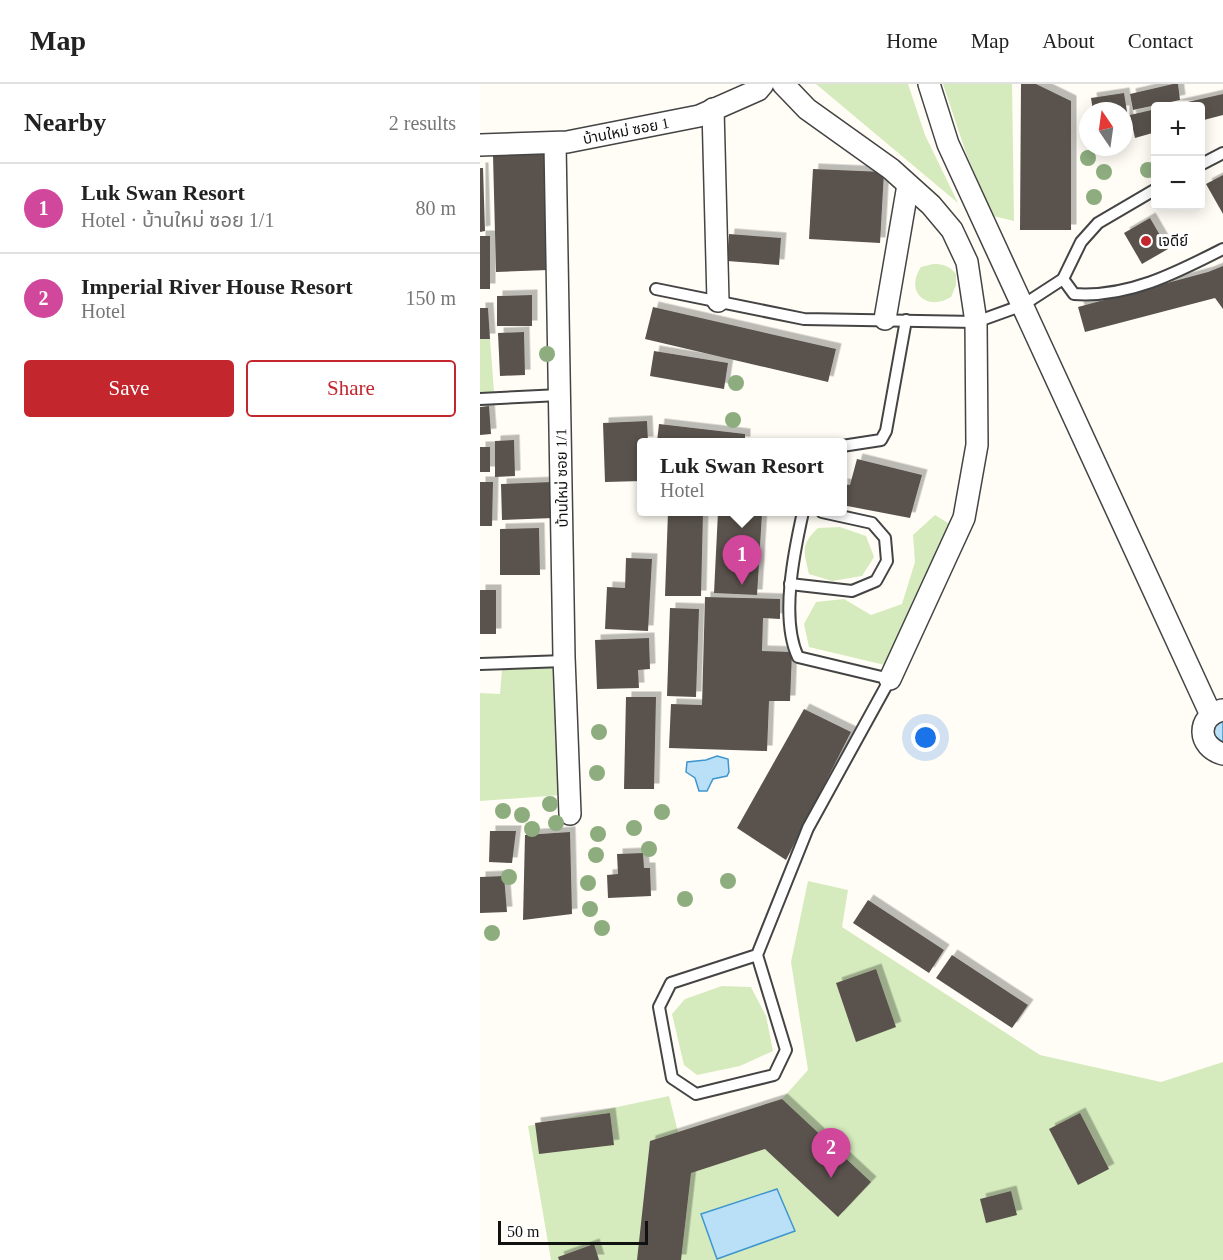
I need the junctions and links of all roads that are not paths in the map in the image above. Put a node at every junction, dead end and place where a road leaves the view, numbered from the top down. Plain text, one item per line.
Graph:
1 (763, 84) edge
2 (783, 84) edge
3 (929, 84) edge
4 (713, 108) junction
5 (555, 143) junction
6 (480, 145) edge
7 (1223, 153) edge
8 (1205, 162) edge
9 (908, 185) junction
10 (1151, 191) edge
11 (1223, 249) edge
12 (1063, 279) junction
13 (656, 289) dead end
14 (718, 301) junction
15 (1023, 305) junction
16 (896, 319) junction
17 (976, 322) junction
18 (560, 395) junction
19 (480, 399) edge
20 (847, 445) edge
21 (802, 516) edge
22 (840, 516) edge
23 (790, 584) junction
24 (564, 661) junction
25 (480, 664) edge
26 (890, 679) junction
27 (1217, 712) edge
28 (1223, 754) edge
29 (570, 814) dead end
30 (757, 955) junction

1 - 4 street, บ้านใหม่ ซอย 1
2 - 9 street
3 - 15 street
4 - 5 street, บ้านใหม่ ซอย 1
4 - 14 street
5 - 6 street, บ้านใหม่ ซอย 1
5 - 18 street, บ้านใหม่ ซอย 1/1
7 - 8 lane
9 - 16 street
9 - 17 street
10 - 12 lane
11 - 12 lane
12 - 15 lane
13 - 14 lane
14 - 16 lane
15 - 17 lane
15 - 27 street
16 - 17 lane
16 - 20 lane
17 - 26 street
18 - 19 lane
18 - 24 street, บ้านใหม่ ซอย 1/1
21 - 23 lane
22 - 23 lane
23 - 26 lane
24 - 25 lane
24 - 29 street, บ้านใหม่ ซอย 1/1
26 - 30 lane
27 - 28 street
30 - 30 lane

